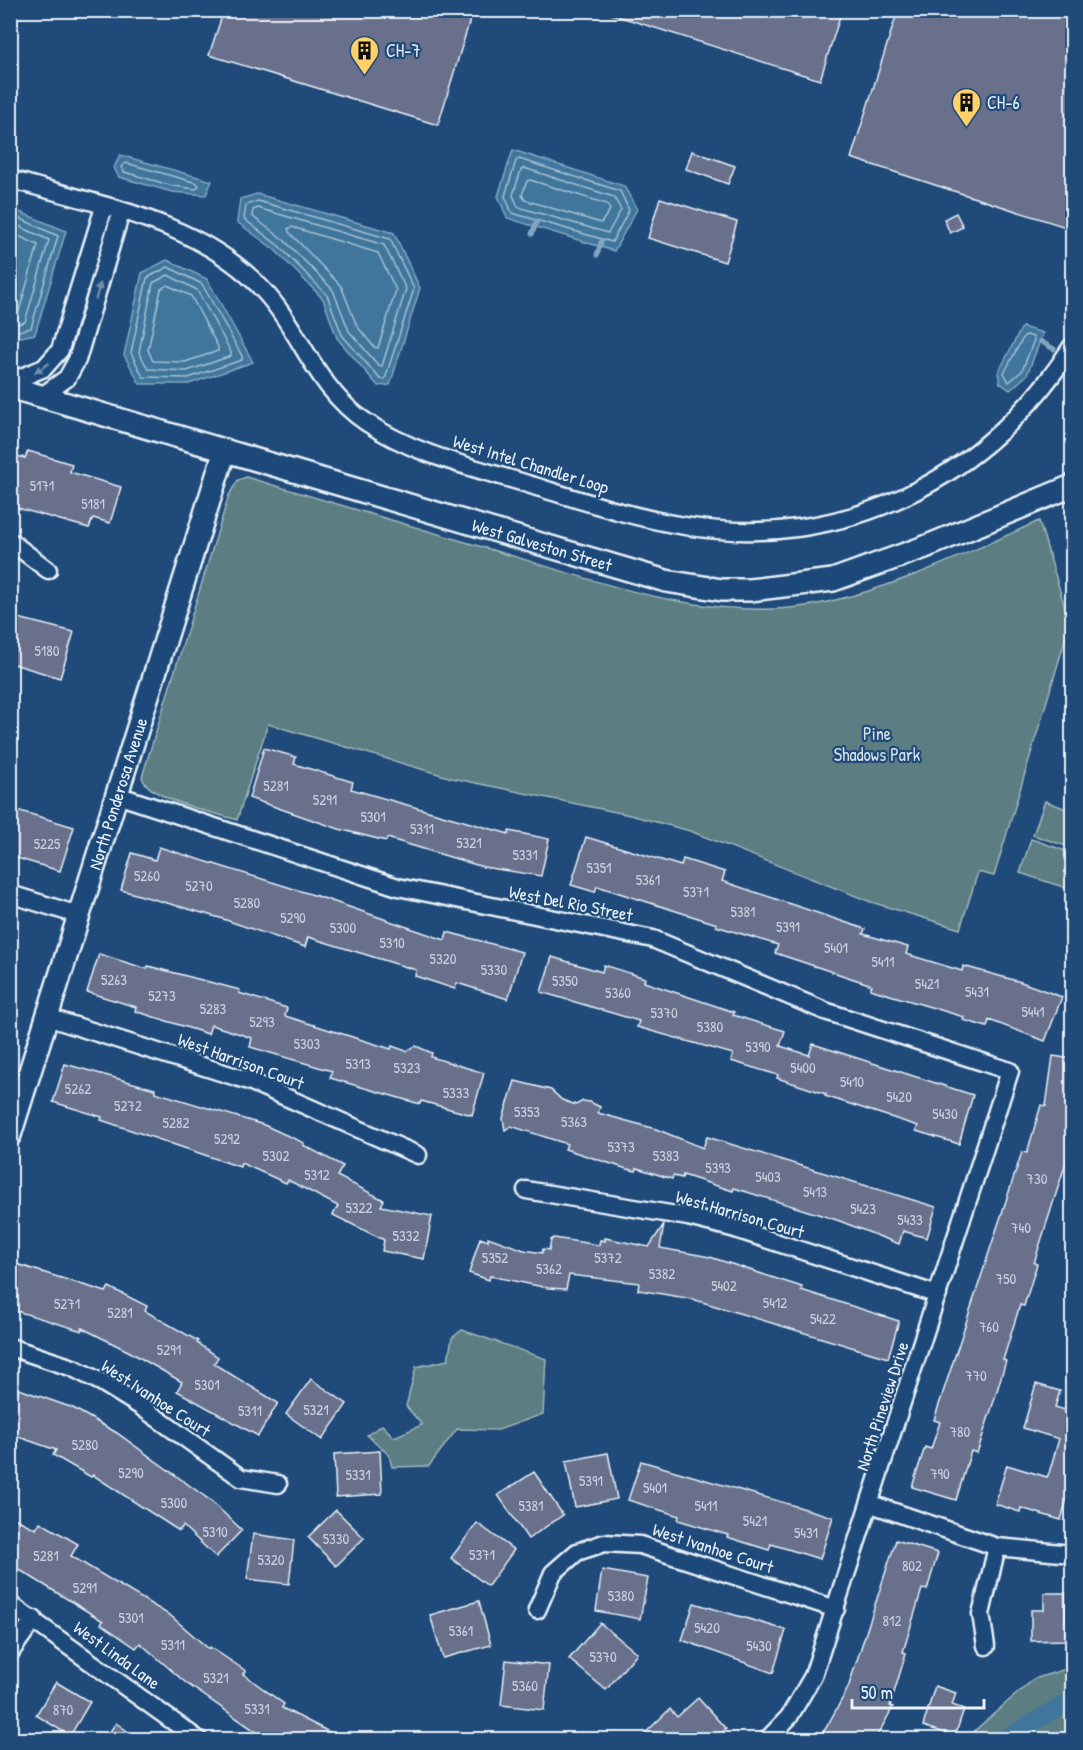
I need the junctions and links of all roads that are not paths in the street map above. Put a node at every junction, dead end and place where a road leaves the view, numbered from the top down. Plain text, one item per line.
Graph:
1 (10, 179) edge
2 (104, 207) junction
3 (120, 212) junction
4 (1072, 346) edge
5 (10, 382) edge
6 (10, 387) edge
7 (42, 396) junction
8 (225, 450) junction
9 (1072, 486) edge
10 (10, 541) edge
11 (48, 570) dead end
12 (117, 795) junction
13 (10, 894) edge
14 (78, 915) junction
15 (46, 1017) junction
16 (1010, 1071) joint
17 (10, 1135) edge
18 (418, 1155) dead end
19 (526, 1190) dead end
20 (938, 1295) junction
21 (10, 1347) edge
22 (278, 1484) dead end
23 (872, 1504) junction
24 (997, 1547) junction
25 (1072, 1554) edge
26 (10, 1604) edge
27 (836, 1609) junction
28 (537, 1610) dead end
29 (34, 1619) junction
30 (987, 1646) dead end
31 (10, 1653) edge
32 (200, 1740) edge
33 (767, 1740) edge

1 - 2 street, West Intel Chandler Loop
2 - 3 street, West Intel Chandler Loop
2 -> 5 street
3 - 4 street, West Intel Chandler Loop
7 -> 3 street
6 - 7 street, West Galveston Street
7 - 8 street, West Galveston Street
8 - 9 street, West Galveston Street
8 - 12 street, North Ponderosa Avenue
10 - 11 street
12 - 14 street, North Ponderosa Avenue
12 - 16 street, West Del Rio Street
13 - 14 street
14 - 15 street, North Ponderosa Avenue
15 - 17 street, North Ponderosa Avenue
15 - 18 street, West Harrison Court
16 - 20 street, North Pineview Drive
19 - 20 street, West Harrison Court
20 - 23 street, North Pineview Drive
21 - 22 street, West Ivanhoe Court
23 - 24 street
23 - 27 street, North Pineview Drive
24 - 25 street
24 - 30 street
26 - 29 street, West Linda Lane
27 - 28 street, West Ivanhoe Court
27 - 33 street, North Pineview Drive
29 - 31 street
29 - 32 street, West Linda Lane

